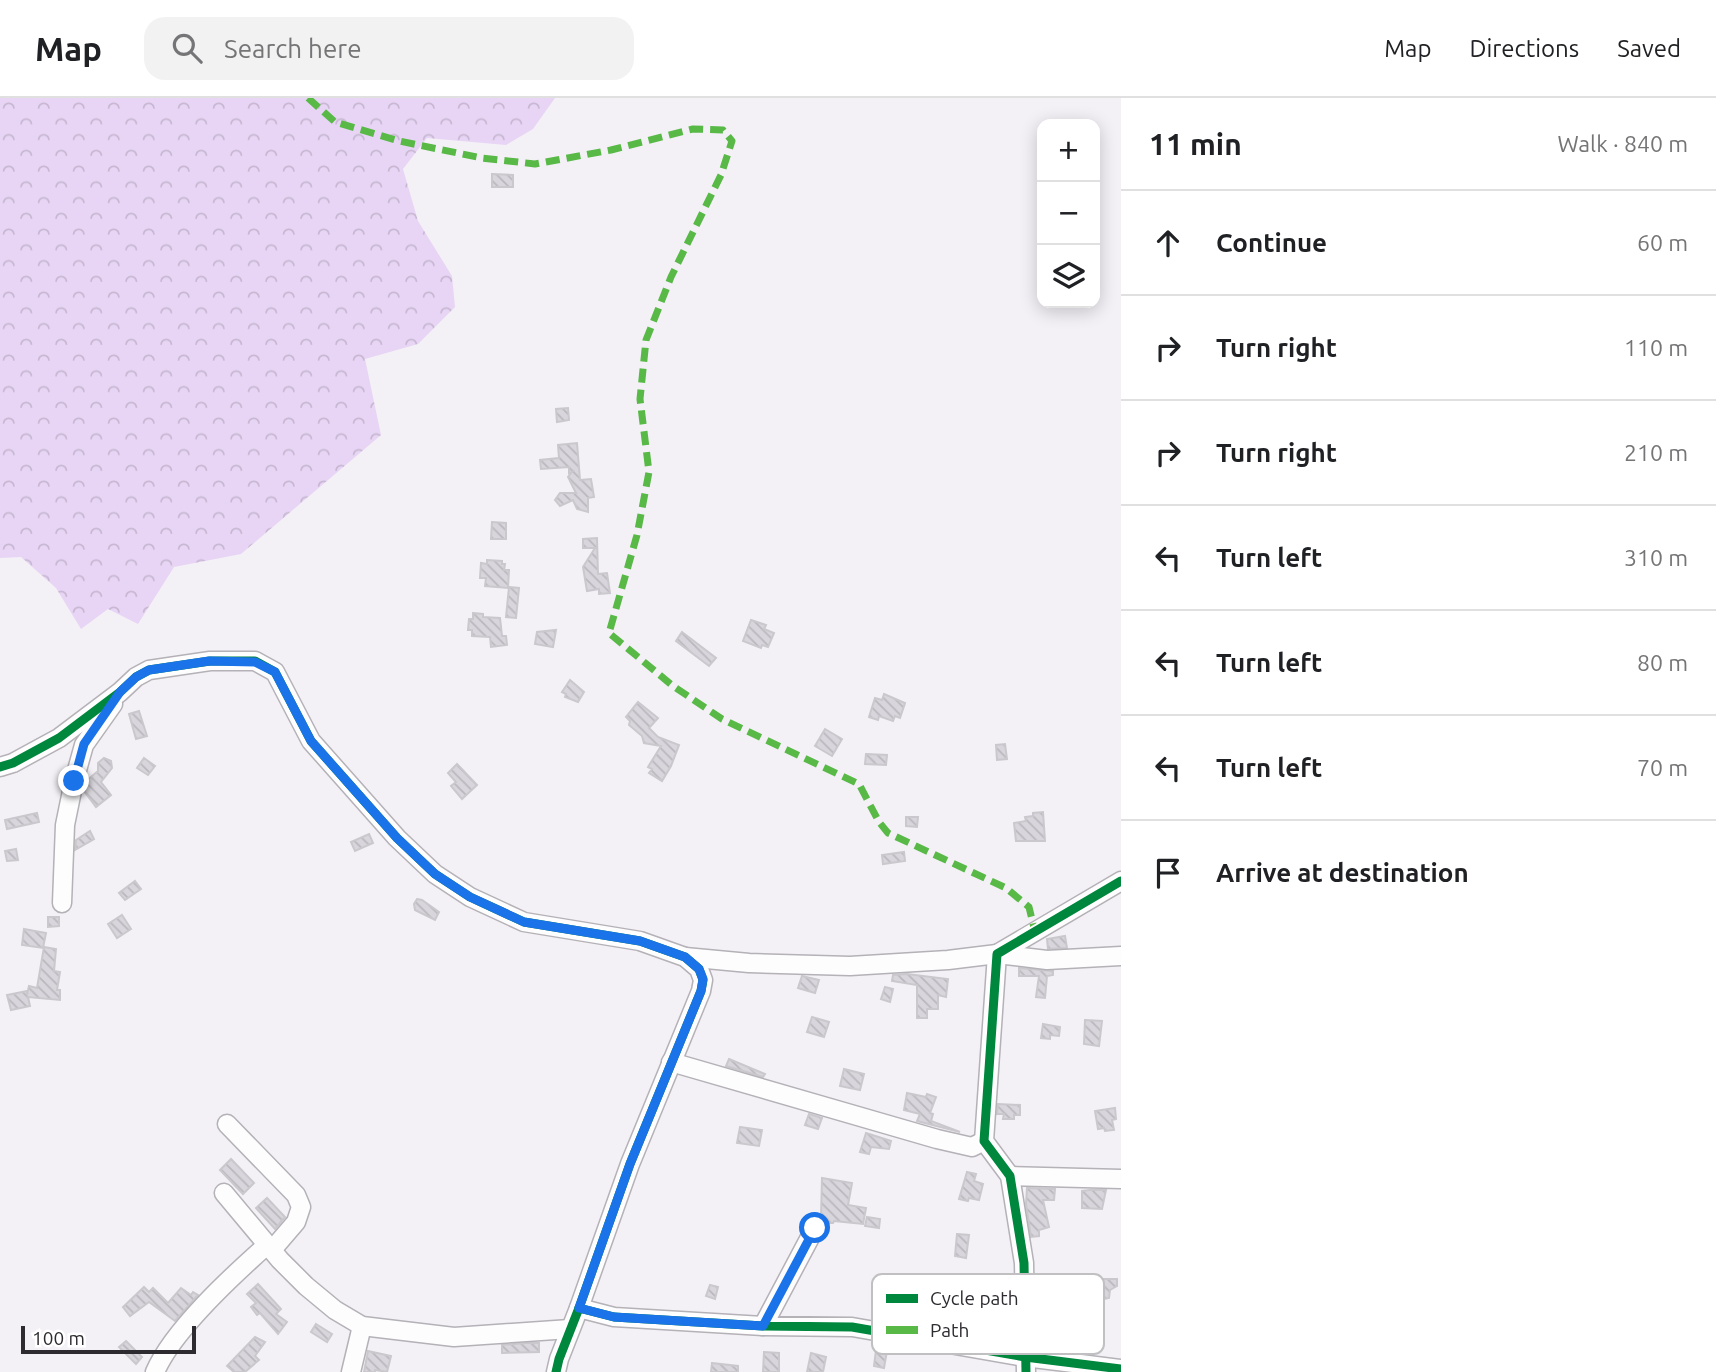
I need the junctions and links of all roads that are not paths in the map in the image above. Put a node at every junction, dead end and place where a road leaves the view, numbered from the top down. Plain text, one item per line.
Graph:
1 (120, 692) junction
2 (60, 738) junction
3 (84, 744) junction
4 (0, 767) edge
5 (1121, 881) edge
6 (62, 903) dead end
7 (997, 954) junction
8 (1121, 956) edge
9 (685, 957) junction
10 (671, 1062) junction
11 (227, 1124) dead end
12 (984, 1141) junction
13 (1010, 1176) junction
14 (1121, 1179) edge
15 (224, 1193) dead end
16 (815, 1228) dead end
17 (269, 1247) junction
18 (1024, 1274) edge
19 (579, 1308) junction
20 (362, 1326) junction
21 (763, 1326) junction
22 (570, 1329) junction
23 (872, 1331) edge
24 (975, 1354) edge
25 (1025, 1365) edge
26 (1121, 1369) edge
27 (155, 1372) edge
28 (351, 1372) edge
29 (556, 1372) edge

1 - 2 street
1 - 3 street
1 - 9 street
2 - 3 street
2 - 4 street
3 - 6 street
5 - 7 street
7 - 8 street
7 - 9 street
7 - 12 street
9 - 10 street
10 - 12 street
10 - 19 street
11 - 17 street
12 - 13 street
13 - 14 street
13 - 18 street
15 - 17 street
16 - 21 street
17 - 20 street
17 - 27 street
19 - 21 street
19 - 22 street
20 - 22 street
20 - 28 street
21 - 23 street
22 - 29 street
24 - 25 street
25 - 26 street

